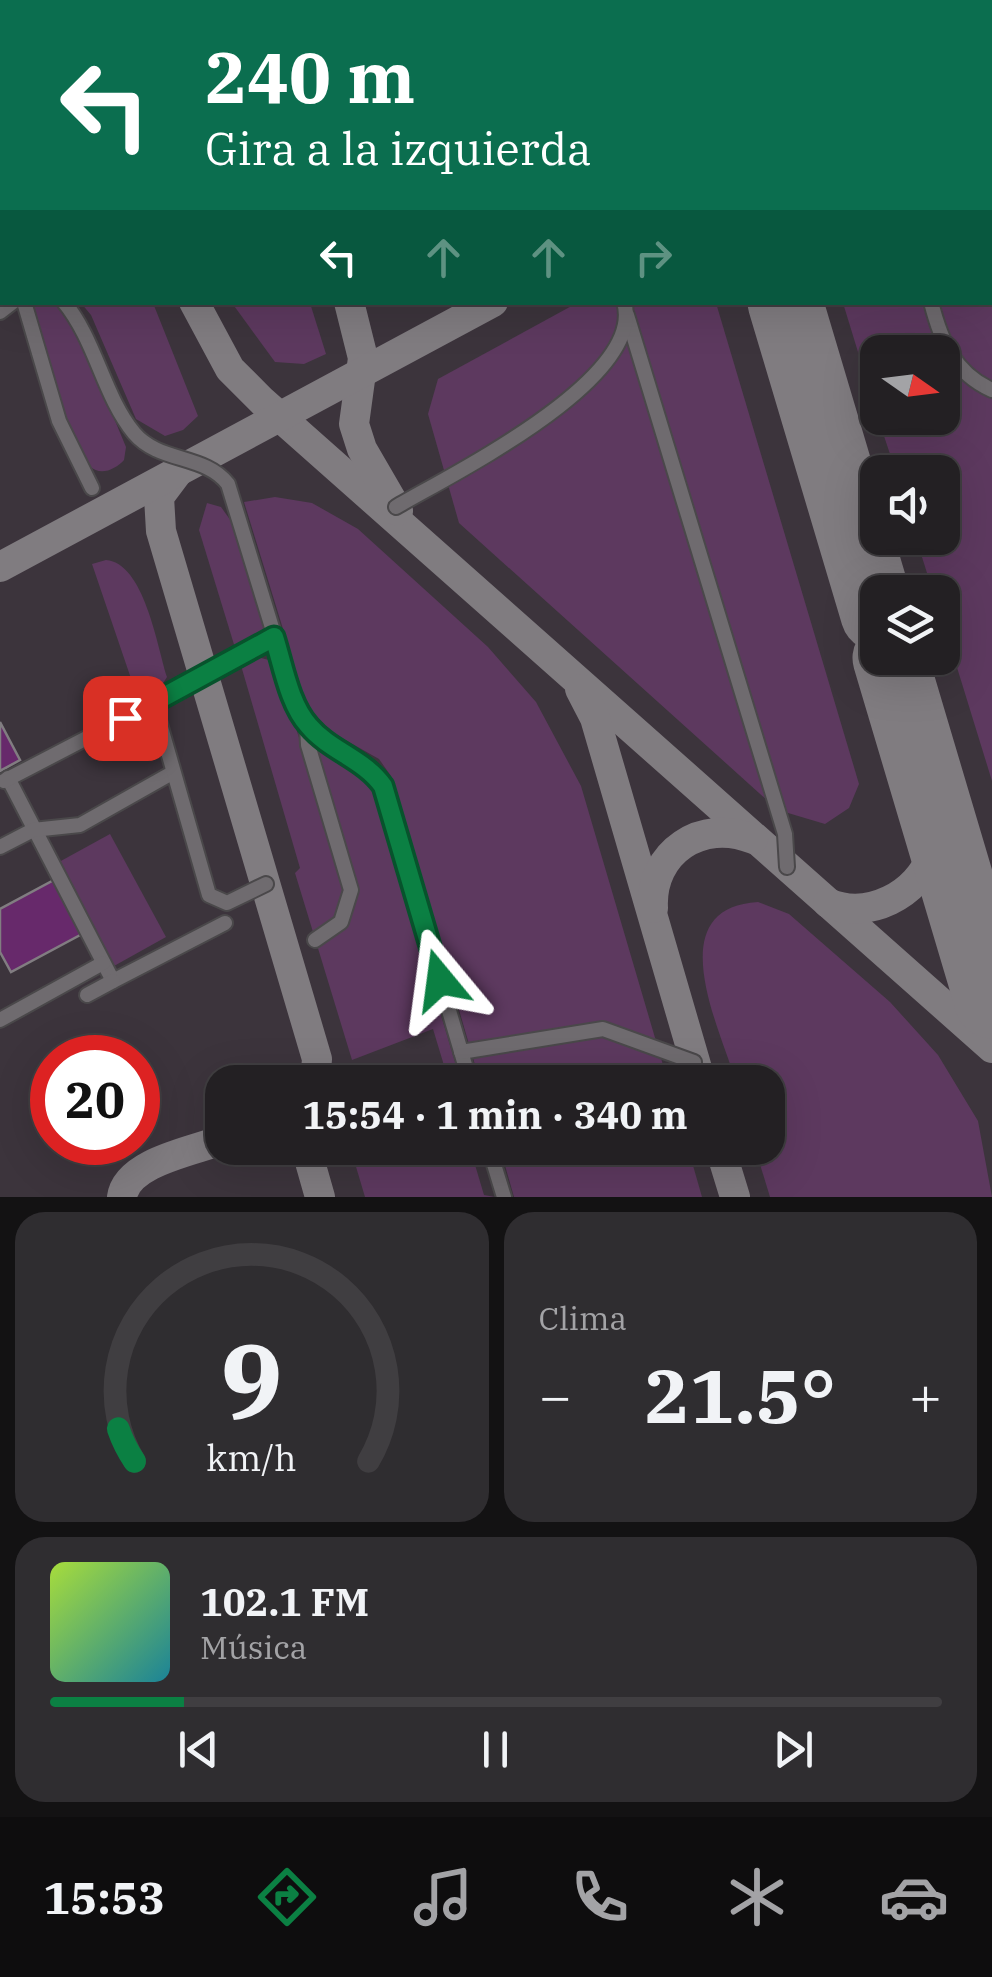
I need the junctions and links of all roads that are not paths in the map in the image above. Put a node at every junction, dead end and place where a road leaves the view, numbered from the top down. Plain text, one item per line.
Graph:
1 (25, 305) edge
2 (66, 305) edge
3 (932, 305) edge
4 (626, 308) edge
5 (992, 390) edge
6 (92, 488) dead end
7 (396, 507) dead end
8 (274, 637) junction
9 (154, 703) junction
10 (308, 726) junction
11 (172, 773) junction
12 (4, 781) edge
13 (33, 830) junction
14 (0, 847) edge
15 (787, 867) dead end
16 (266, 884) dead end
17 (225, 923) dead end
18 (316, 940) dead end
19 (103, 962) junction
20 (113, 981) junction
21 (87, 995) dead end
22 (0, 1020) edge
23 (461, 1052) junction
24 (694, 1062) dead end
25 (465, 1065) edge
26 (494, 1165) edge
27 (504, 1197) edge

1 - 6 lane
2 - 8 lane
3 - 5 lane
4 - 7 lane
4 - 15 lane
8 - 9 lane
8 - 10 lane
9 - 11 lane
9 - 12 lane
10 - 18 lane
10 - 23 lane
11 - 13 lane
11 - 16 lane
12 - 13 lane
13 - 14 lane
13 - 19 lane
17 - 20 lane
19 - 20 lane
19 - 22 lane
20 - 21 lane
23 - 24 lane
23 - 25 lane
26 - 27 lane

